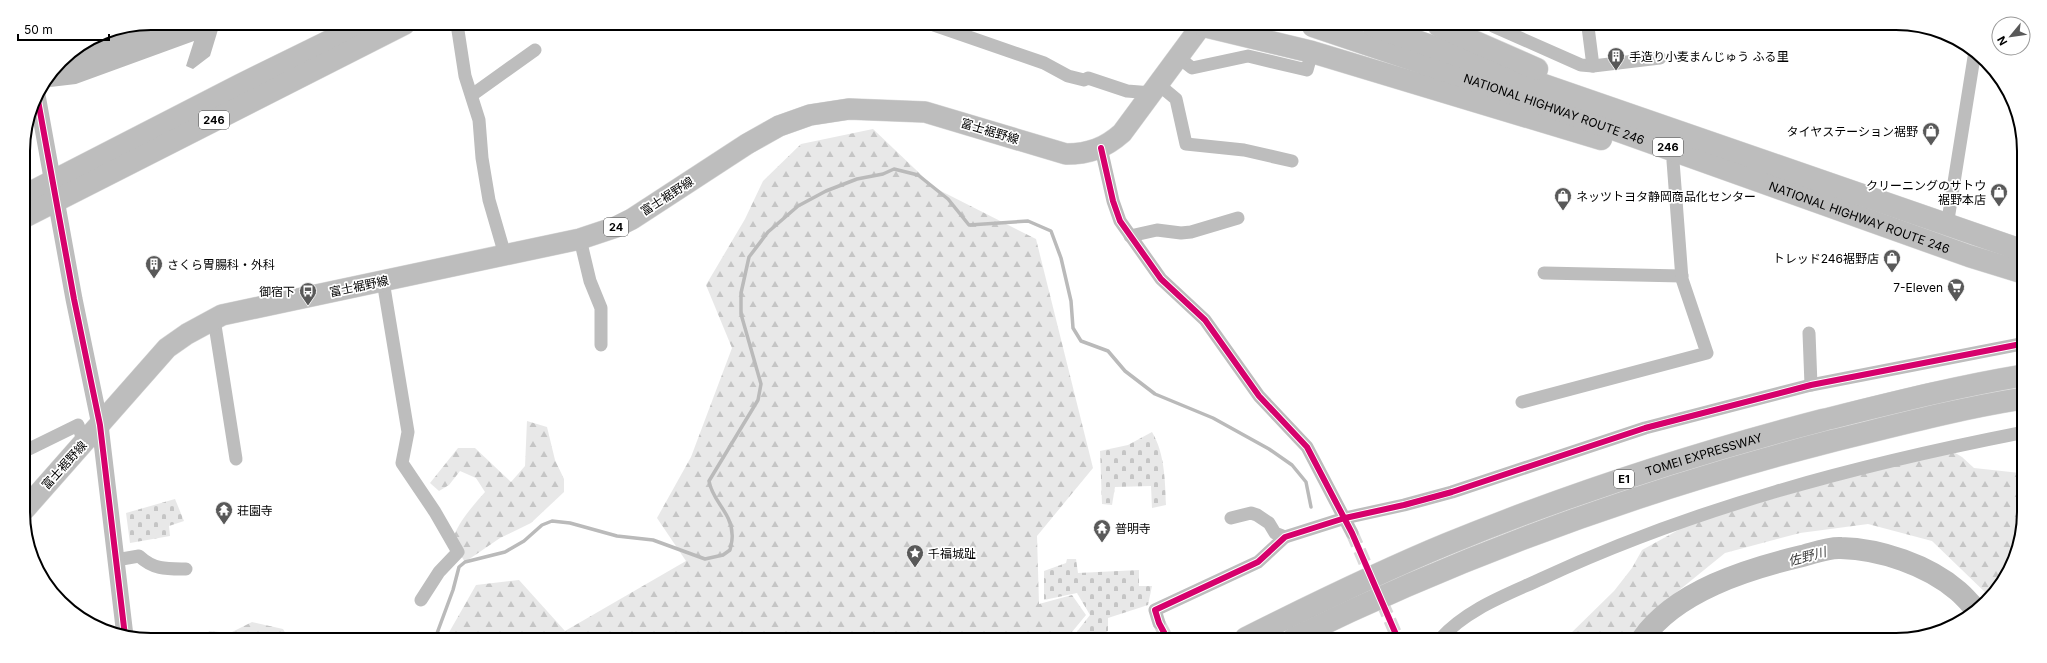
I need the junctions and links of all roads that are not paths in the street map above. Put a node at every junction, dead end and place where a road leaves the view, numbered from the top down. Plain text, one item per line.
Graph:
1 (352, 30) edge
2 (391, 30) edge
3 (458, 30) edge
4 (948, 30) edge
5 (1200, 30) edge
6 (1220, 30) edge
7 (1325, 30) edge
8 (1385, 30) edge
9 (1448, 30) edge
10 (1502, 30) edge
11 (1588, 30) edge
12 (535, 50) dead end
13 (1312, 52) junction
14 (1178, 57) junction
15 (1660, 58) dead end
16 (1974, 58) edge
17 (1593, 66) junction
18 (1155, 89) junction
19 (472, 95) junction
20 (39, 104) edge
21 (1641, 119) junction
22 (1102, 148) junction
23 (1292, 161) dead end
24 (1673, 161) junction
25 (54, 191) junction
26 (1793, 192) junction
27 (30, 195) edge
28 (30, 212) edge
29 (1238, 218) dead end
30 (1947, 226) junction
31 (1130, 236) junction
32 (580, 239) junction
33 (2017, 249) edge
34 (505, 255) junction
35 (2017, 271) edge
36 (1544, 273) dead end
37 (1682, 276) junction
38 (383, 280) junction
39 (214, 319) junction
40 (1810, 333) dead end
41 (601, 345) dead end
42 (2017, 345) edge
43 (2017, 377) edge
44 (1810, 385) junction
45 (2017, 400) edge
46 (1522, 402) dead end
47 (100, 425) junction
48 (2017, 434) edge
49 (84, 443) junction
50 (30, 449) edge
51 (236, 459) dead end
52 (30, 503) edge
53 (1231, 518) dead end
54 (1345, 518) junction
55 (1352, 533) tunnel mouth
56 (1285, 538) junction
57 (116, 560) junction
58 (186, 569) dead end
59 (421, 600) dead end
60 (1159, 623) tunnel mouth
61 (124, 630) edge
62 (1256, 633) edge
63 (1304, 633) edge
64 (1446, 633) edge

1 - 25 highway, 246
2 - 25 highway, 246
3 - 19 street
4 - 18 street
5 - 14 main road, 富士裾野線 / 24
6 - 13 highway
7 - 26 highway, NATIONAL HIGHWAY ROUTE 246 / 246
8 - 21 highway, NATIONAL HIGHWAY ROUTE 246 / 246
9 - 21 highway
10 - 17 street
11 - 17 street
12 - 19 street
13 - 14 street
13 - 24 highway
14 - 18 main road, 富士裾野線 / 24
15 - 17 street
16 - 30 street
18 - 22 main road, 富士裾野線 / 24
18 - 23 street
19 - 34 street
20 - 25 street
21 - 30 highway, NATIONAL HIGHWAY ROUTE 246 / 246
22 - 31 street
22 - 32 main road, 富士裾野線 / 24
24 - 26 highway
24 - 37 street
25 - 27 highway, 246
25 - 28 highway, 246
25 - 47 street
26 - 35 highway, NATIONAL HIGHWAY ROUTE 246 / 246
29 - 31 street
30 - 33 highway, NATIONAL HIGHWAY ROUTE 246 / 246
31 - 54 street
32 - 34 main road, 富士裾野線 / 24
32 - 41 street
34 - 38 main road, 富士裾野線 / 24
36 - 37 street
37 - 46 street
38 - 39 main road, 富士裾野線 / 24
38 - 59 street
39 - 47 main road, 富士裾野線 / 24
39 - 51 street
40 - 44 street
42 - 44 street
43 - 62 highway, TOMEI EXPRESSWAY / E1
44 - 54 street
45 - 63 highway, TOMEI EXPRESSWAY / E1
47 - 49 main road, 富士裾野線 / 24
47 - 57 street
48 - 64 street
49 - 50 street
49 - 52 main road, 富士裾野線 / 24
53 - 56 street
54 - 55 street
54 - 56 street
56 - 60 street
57 - 58 street
57 - 61 street

